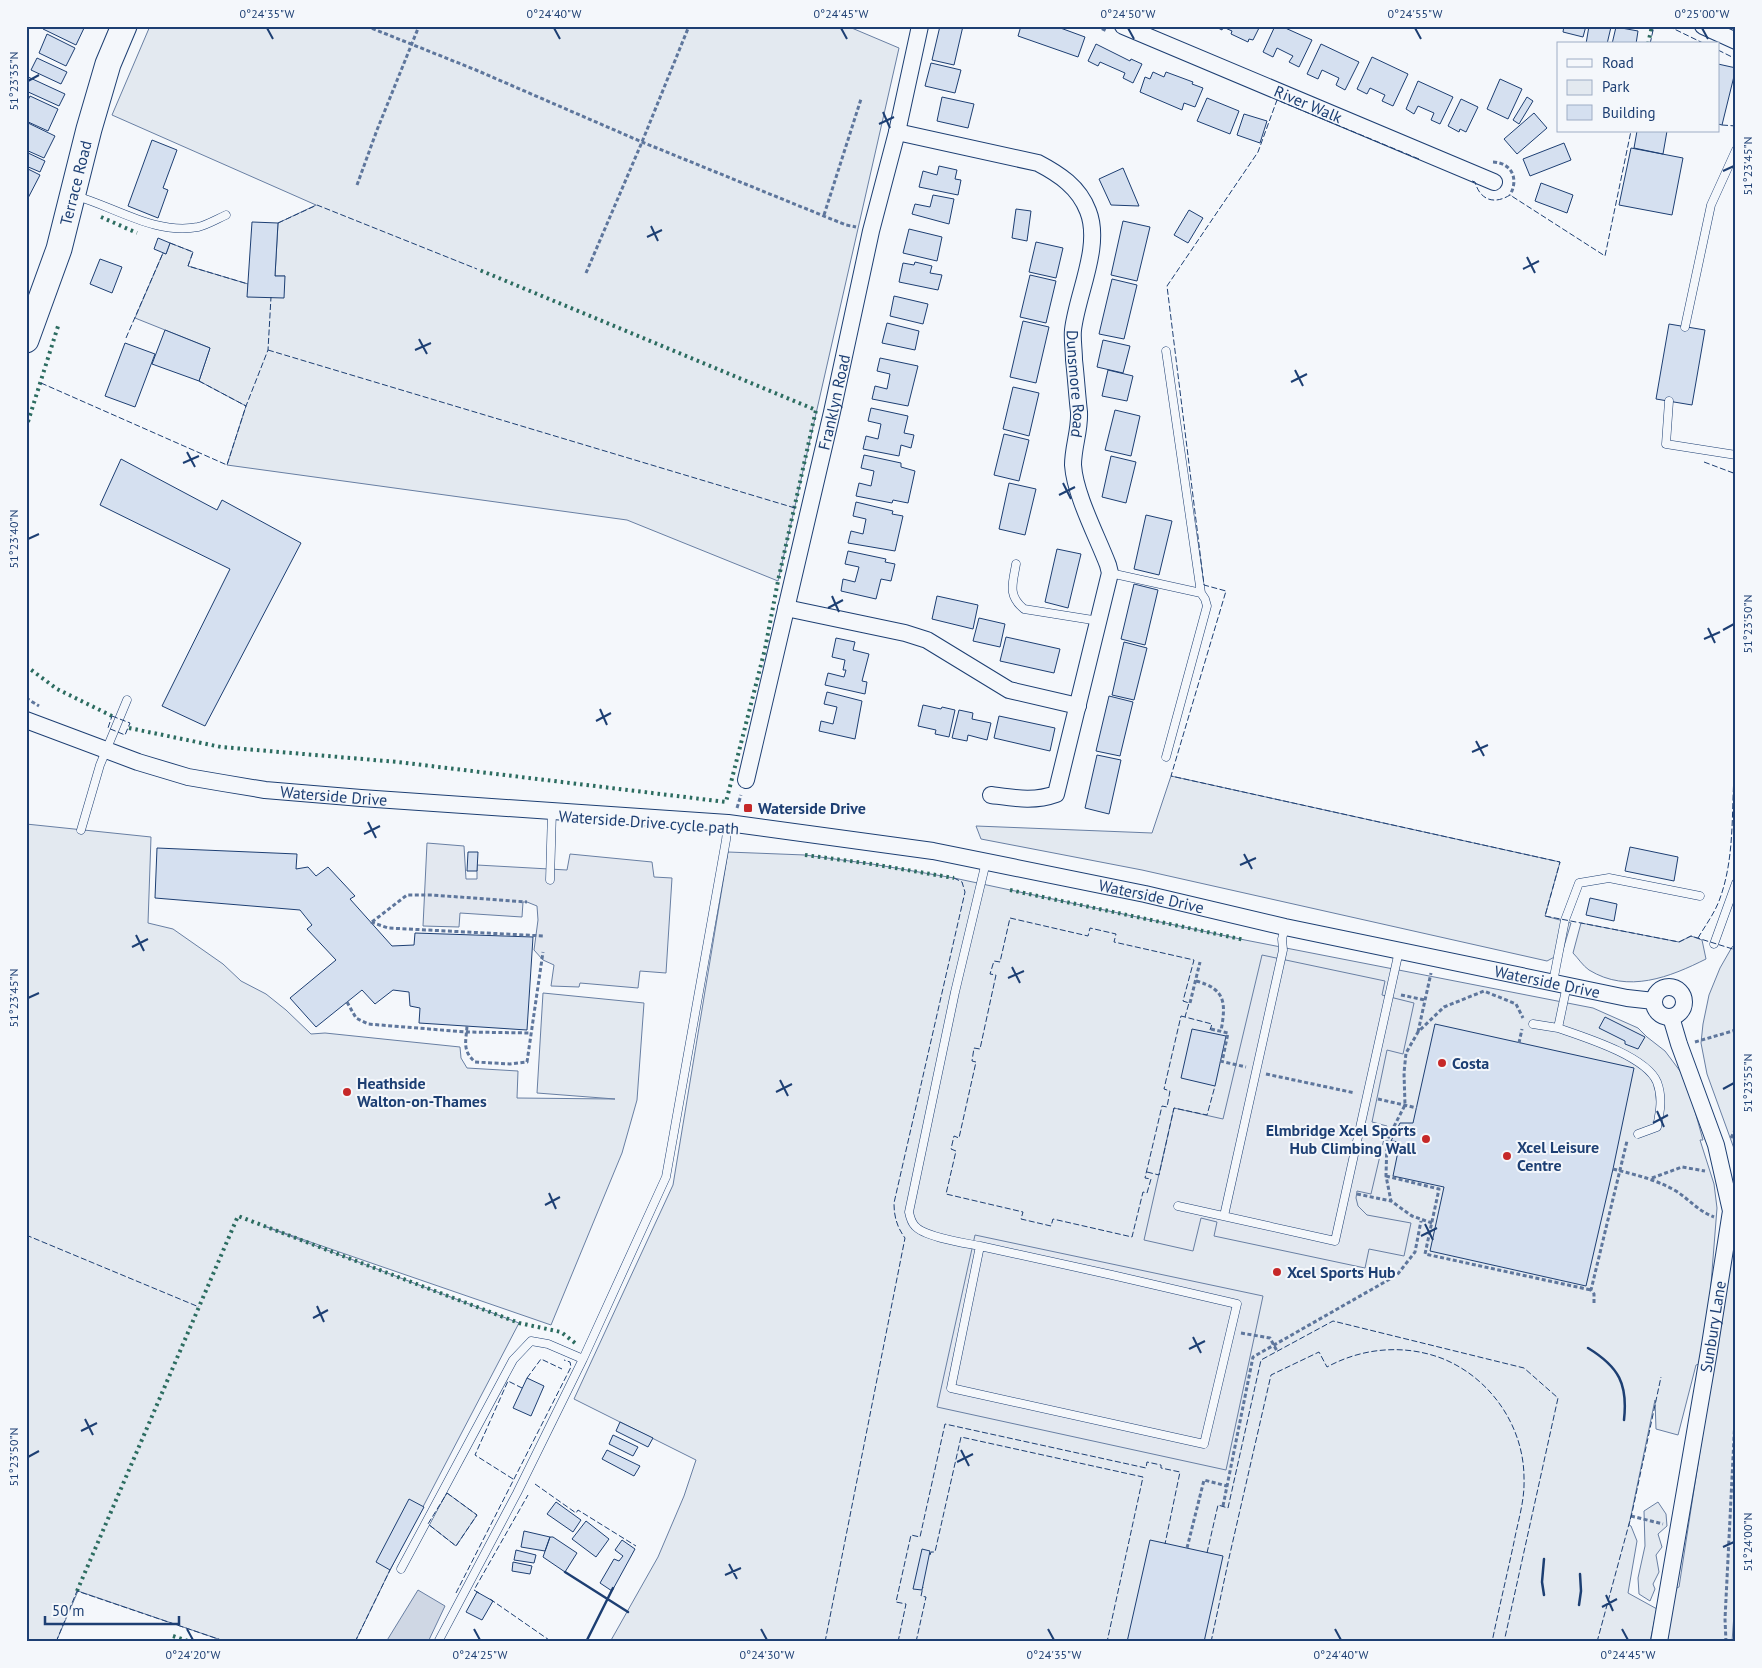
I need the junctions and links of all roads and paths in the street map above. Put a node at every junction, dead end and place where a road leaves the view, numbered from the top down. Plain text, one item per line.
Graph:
1 (124, 26) edge
2 (366, 26) edge
3 (419, 26) edge
4 (689, 26) edge
5 (920, 26) edge
6 (1123, 26) edge
7 (1703, 26) edge
8 (1721, 30) edge
9 (1736, 40) edge
10 (412, 46) junction
11 (861, 99) dead end
12 (897, 132) junction
13 (642, 142) junction
14 (1736, 150) edge
15 (1494, 182) dead end
16 (357, 185) dead end
17 (73, 195) junction
18 (226, 215) dead end
19 (824, 215) junction
20 (871, 231) junction
21 (586, 273) dead end
22 (1685, 327) dead end
23 (26, 340) edge
24 (1166, 352) dead end
25 (1669, 401) dead end
26 (1736, 455) edge
27 (1016, 564) dead end
28 (1110, 573) junction
29 (1201, 593) junction
30 (786, 608) junction
31 (1098, 621) junction
32 (127, 700) dead end
33 (1078, 706) junction
34 (26, 720) edge
35 (107, 752) junction
36 (1166, 757) dead end
37 (746, 780) dead end
38 (991, 795) dead end
39 (552, 811) junction
40 (728, 823) junction
41 (81, 830) dead end
42 (986, 862) junction
43 (550, 880) dead end
44 (1736, 883) edge
45 (1700, 896) dead end
46 (527, 902) dead end
47 (1284, 927) junction
48 (544, 936) dead end
49 (1714, 944) dead end
50 (1400, 951) junction
51 (543, 952) dead end
52 (1200, 962) dead end
53 (1431, 972) dead end
54 (1196, 981) junction
55 (1560, 983) junction
56 (1390, 993) junction
57 (1425, 1000) junction
58 (1654, 1001) junction
59 (347, 1002) dead end
60 (1190, 1003) dead end
61 (1671, 1017) junction
62 (1533, 1024) dead end
63 (467, 1026) dead end
64 (1558, 1028) junction
65 (1211, 1029) dead end
66 (1736, 1030) edge
67 (1221, 1031) junction
68 (466, 1032) junction
69 (1418, 1032) junction
70 (531, 1033) junction
71 (1694, 1042) dead end
72 (1519, 1043) dead end
73 (1256, 1070) junction
74 (1367, 1096) junction
75 (1405, 1106) junction
76 (1417, 1108) dead end
77 (1638, 1134) joint
78 (1614, 1170) dead end
79 (1621, 1171) junction
80 (1386, 1176) junction
81 (1652, 1178) junction
82 (1724, 1178) junction
83 (1346, 1190) junction
84 (1391, 1201) junction
85 (1178, 1206) dead end
86 (1224, 1216) junction
87 (1421, 1220) junction
88 (1729, 1222) junction
89 (1432, 1223) junction
90 (980, 1246) junction
91 (1591, 1290) junction
92 (1594, 1303) dead end
93 (1230, 1331) junction
94 (1274, 1345) junction
95 (1278, 1351) dead end
96 (583, 1359) junction
97 (1736, 1398) edge
98 (1227, 1486) junction
99 (1223, 1506) dead end
100 (1631, 1516) dead end
101 (1665, 1524) dead end
102 (1188, 1548) dead end
103 (401, 1569) dead end
104 (438, 1642) edge
105 (1659, 1642) edge
106 (1726, 1642) edge

1 - 17 main road, Terrace Road
2 - 10 path
3 - 10 path
4 - 13 path
5 - 12 street, Franklyn Road
6 - 15 street, River Walk
7 - 8 street
8 - 9 street
10 - 13 path
10 - 16 path
11 - 19 path
12 - 20 street, Franklyn Road
12 - 28 street, Dunsmore Road
13 - 19 path
13 - 21 path
14 - 22 lane
17 - 18 lane
17 - 23 main road, Terrace Road
19 - 20 path
20 - 30 street, Franklyn Road
24 - 29 lane
25 - 26 lane
27 - 31 lane
28 - 29 lane
28 - 31 street
29 - 36 lane
30 - 33 street
30 - 37 street, Franklyn Road
31 - 33 street
32 - 35 lane
33 - 38 street
34 - 35 street, Waterside Drive
35 - 39 street, Waterside Drive
35 - 41 lane
39 - 40 street, Waterside Drive
39 - 43 lane
40 - 42 street, Waterside Drive
40 - 96 lane
42 - 47 street, Waterside Drive
42 - 90 lane
44 - 49 lane
45 - 55 lane
46 - 48 path
47 - 50 street, Waterside Drive
47 - 73 lane
50 - 55 street, Waterside Drive
50 - 56 lane
51 - 70 path
52 - 54 path
53 - 57 path
54 - 60 path
54 - 67 path
55 - 58 street, Waterside Drive
55 - 64 lane
56 - 57 path
56 - 74 lane
57 - 69 path
58 - 61 street
58 - 61 street
59 - 68 path
61 - 82 street, Sunbury Lane
62 - 64 lane
63 - 68 path
64 - 77 lane
65 - 67 path
66 - 71 path
67 - 73 path
68 - 70 path
68 - 70 path
69 - 72 path
69 - 75 path
73 - 74 path
73 - 86 lane
74 - 75 path
74 - 83 lane
75 - 76 path
75 - 80 path
77 - 79 path
78 - 79 path
79 - 81 path
79 - 91 path
80 - 84 path
80 - 89 path
81 - 82 path
81 - 88 path
82 - 88 street, Sunbury Lane
83 - 84 path
83 - 86 lane
84 - 87 path
85 - 86 lane
87 - 89 path
87 - 94 path
88 - 105 street, Sunbury Lane
89 - 91 path
90 - 93 lane
90 - 93 lane
91 - 92 path
93 - 94 path
94 - 95 path
94 - 98 path
96 - 103 lane
96 - 104 lane
97 - 106 path
98 - 99 path
98 - 102 path
100 - 101 path

